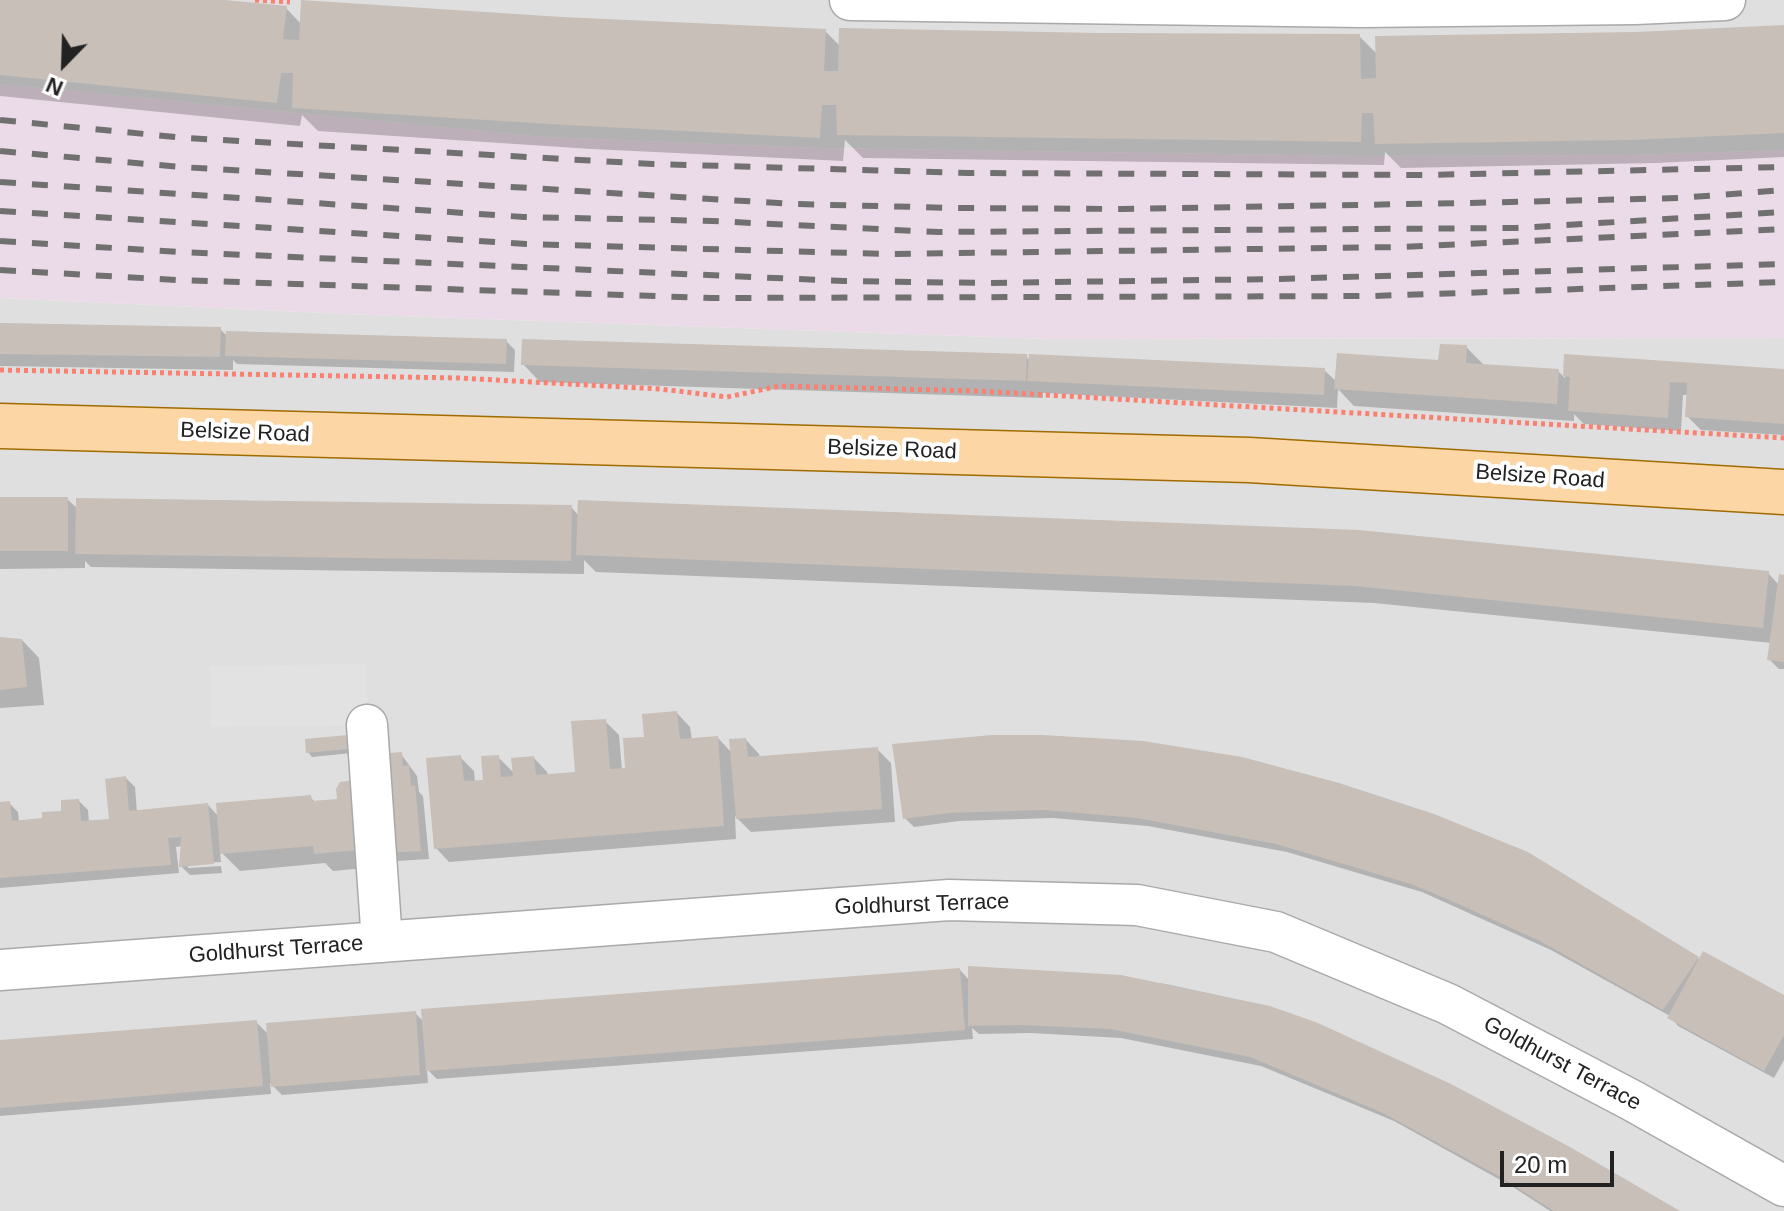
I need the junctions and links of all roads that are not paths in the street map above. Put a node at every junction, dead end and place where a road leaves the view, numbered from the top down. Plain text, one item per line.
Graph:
1 (850, 0) edge
2 (1725, 0) edge
3 (0, 426) edge
4 (1784, 492) edge
5 (367, 725) dead end
6 (382, 942) junction
7 (0, 970) edge
8 (1784, 1186) edge

1 - 2 street
3 - 4 main road, Belsize Road
5 - 6 street
6 - 7 street, Goldhurst Terrace
6 - 8 street, Goldhurst Terrace

